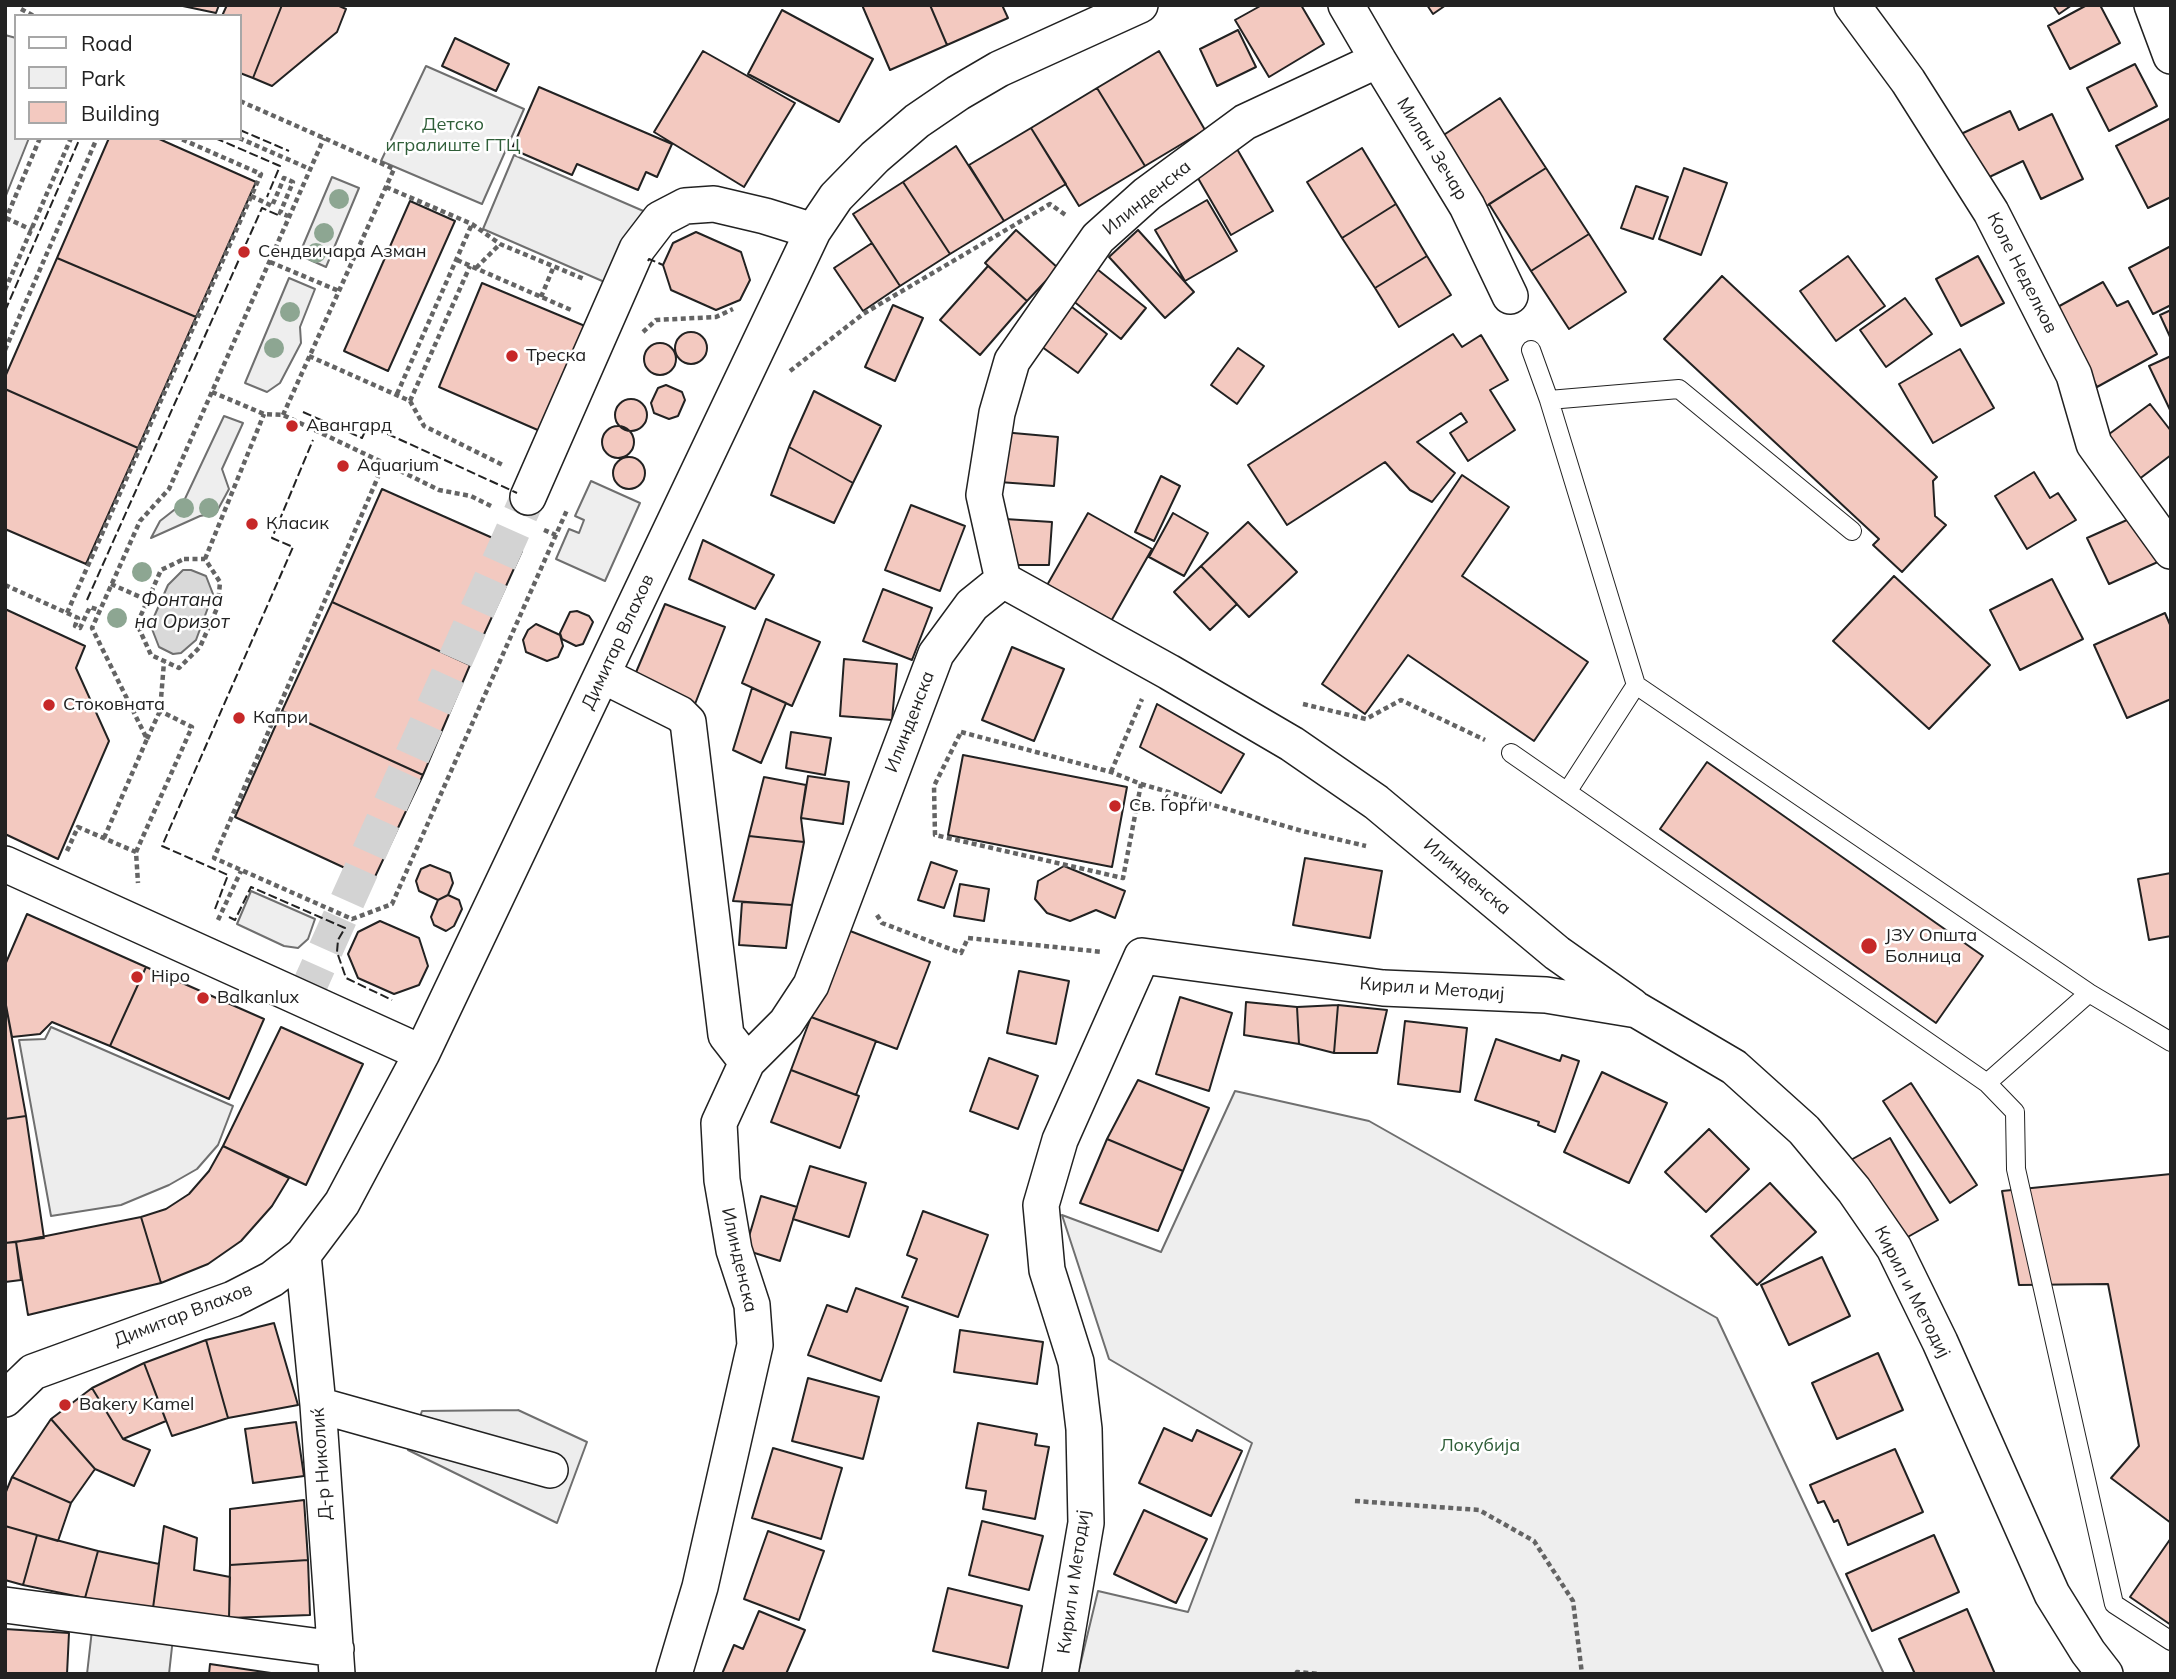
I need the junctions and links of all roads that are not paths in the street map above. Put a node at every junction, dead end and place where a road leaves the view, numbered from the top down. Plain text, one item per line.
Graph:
1 (1140, 5) edge
2 (1346, 5) edge
3 (1853, 5) edge
4 (2152, 5) edge
5 (2171, 56) edge
6 (1378, 61) junction
7 (813, 231) junction
8 (1510, 296) dead end
9 (1531, 350) dead end
10 (1549, 400) junction
11 (532, 489) tunnel mouth
12 (1852, 531) dead end
13 (2171, 551) edge
14 (1003, 580) junction
15 (602, 675) junction
16 (1636, 685) junction
17 (1511, 753) road end
18 (1567, 792) junction
19 (5, 864) edge
20 (2089, 993) junction
21 (1637, 1010) junction
22 (2171, 1042) edge
23 (422, 1053) junction
24 (747, 1062) junction
25 (1987, 1083) junction
26 (303, 1255) junction
27 (19, 1370) edge
28 (5, 1399) edge
29 (318, 1405) junction
30 (550, 1470) dead end
31 (5, 1605) edge
32 (2171, 1641) edge
33 (337, 1662) edge
34 (674, 1674) edge
35 (1059, 1674) edge
36 (2105, 1674) edge

1 - 7 street, Димитар Влахов
2 - 6 street, Милан Зечар
3 - 13 street, Коле Неделков
4 - 5 street
6 - 8 street, Милан Зечар
6 - 14 street, Илинденска
7 - 11 street
7 - 15 street, Димитар Влахов
9 - 10 lane
10 - 12 lane
10 - 16 lane
14 - 21 street, Илинденска
14 - 24 street, Илинденска
15 - 23 street, Димитар Влахов
15 - 24 street
16 - 18 lane
16 - 20 lane
17 - 18 lane
18 - 25 lane
19 - 23 street
20 - 22 lane
20 - 25 lane
21 - 35 street, Кирил и Методиј
21 - 36 street, Кирил и Методиј
23 - 26 street, Димитар Влахов
24 - 34 street, Илинденска
25 - 32 lane
26 - 27 street, Димитар Влахов
26 - 29 street, Д-р Николиќ
27 - 28 street
29 - 30 street
29 - 33 street, Д-р Николиќ
31 - 33 street

